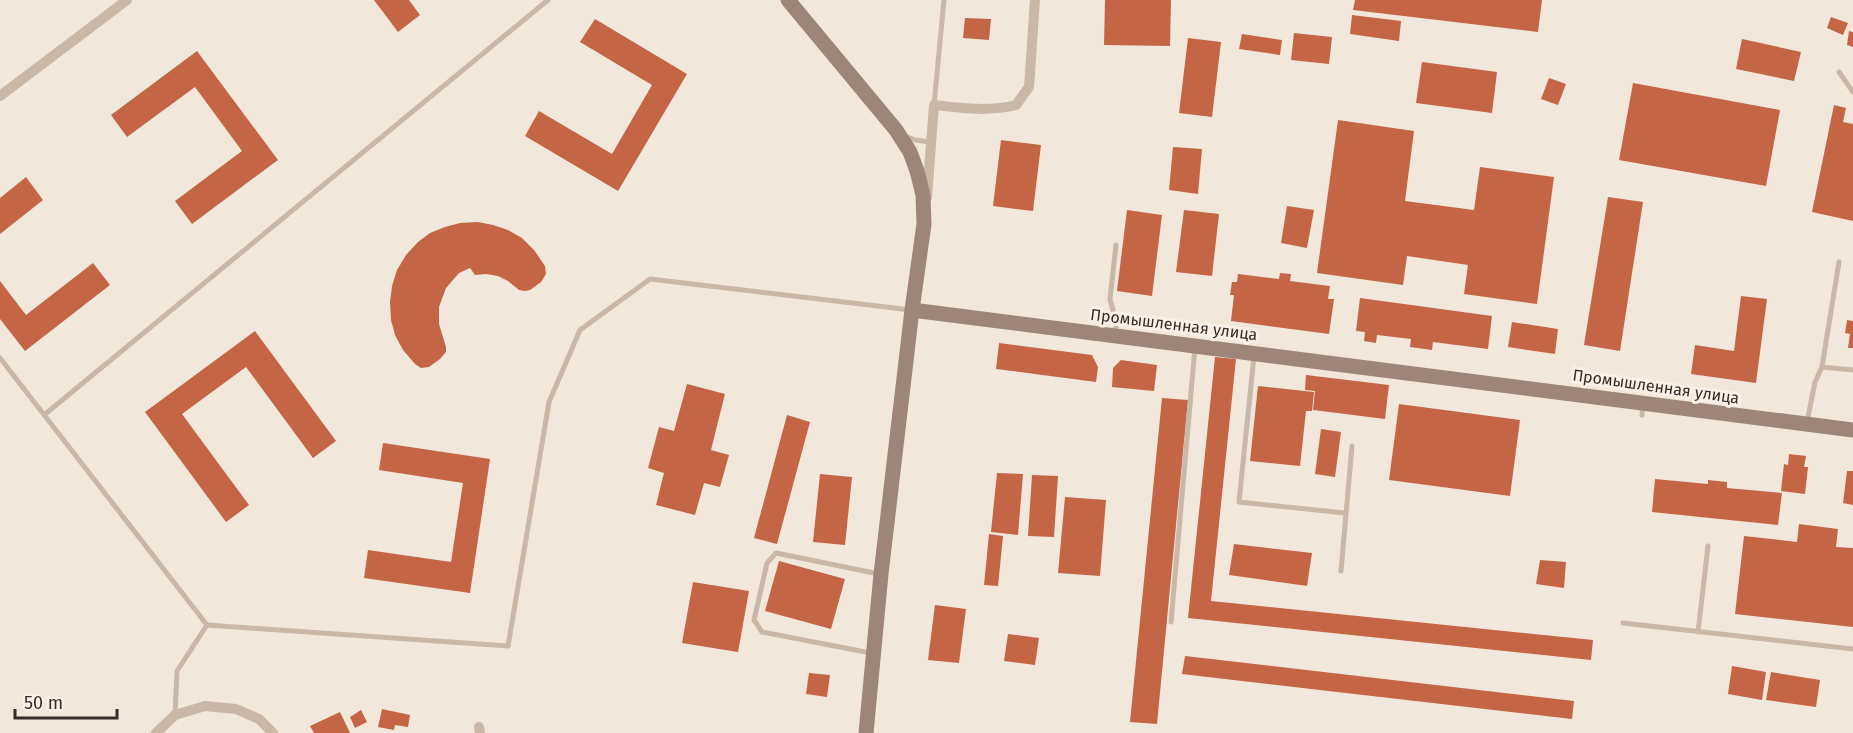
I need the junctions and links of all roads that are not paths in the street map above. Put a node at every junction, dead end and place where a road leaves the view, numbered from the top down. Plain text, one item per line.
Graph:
1 (128, 0) edge
2 (548, 0) edge
3 (788, 0) edge
4 (944, 0) edge
5 (1035, 0) edge
6 (1839, 72) dead end
7 (1853, 92) edge
8 (0, 96) edge
9 (934, 105) junction
10 (896, 130) junction
11 (932, 142) junction
12 (924, 224) junction
13 (1116, 245) dead end
14 (1839, 262) dead end
15 (912, 310) junction
16 (1116, 335) junction
17 (1195, 345) junction
18 (1254, 352) junction
19 (0, 357) edge
20 (1822, 367) junction
21 (1853, 370) edge
22 (44, 415) junction
23 (1807, 425) junction
24 (1853, 430) edge
25 (1352, 446) dead end
26 (1346, 513) junction
27 (1707, 546) dead end
28 (1341, 571) dead end
29 (881, 574) junction
30 (1171, 622) dead end
31 (1623, 623) dead end
32 (207, 625) junction
33 (1698, 632) junction
34 (1853, 649) edge
35 (873, 654) junction
36 (175, 715) junction
37 (156, 733) edge
38 (273, 733) edge
39 (866, 733) edge

1 - 8 street
2 - 22 lane
3 - 10 main road
4 - 9 lane
5 - 9 street
6 - 7 lane
9 - 11 street
10 - 11 lane
10 - 12 main road
11 - 12 street
12 - 15 main road
13 - 16 lane
14 - 20 lane
15 - 16 main road, Промышленная улица
15 - 29 main road
15 - 32 lane
16 - 17 main road, Промышленная улица
17 - 18 main road, Промышленная улица
17 - 30 lane
18 - 23 main road, Промышленная улица
18 - 26 lane
19 - 22 lane
20 - 21 lane
20 - 23 lane
22 - 32 lane
23 - 24 main road, Промышленная улица
25 - 26 lane
26 - 28 lane
27 - 33 lane
29 - 35 main road
29 - 35 lane
31 - 33 lane
32 - 36 lane
33 - 34 lane
35 - 39 main road
36 - 37 street
36 - 38 street

